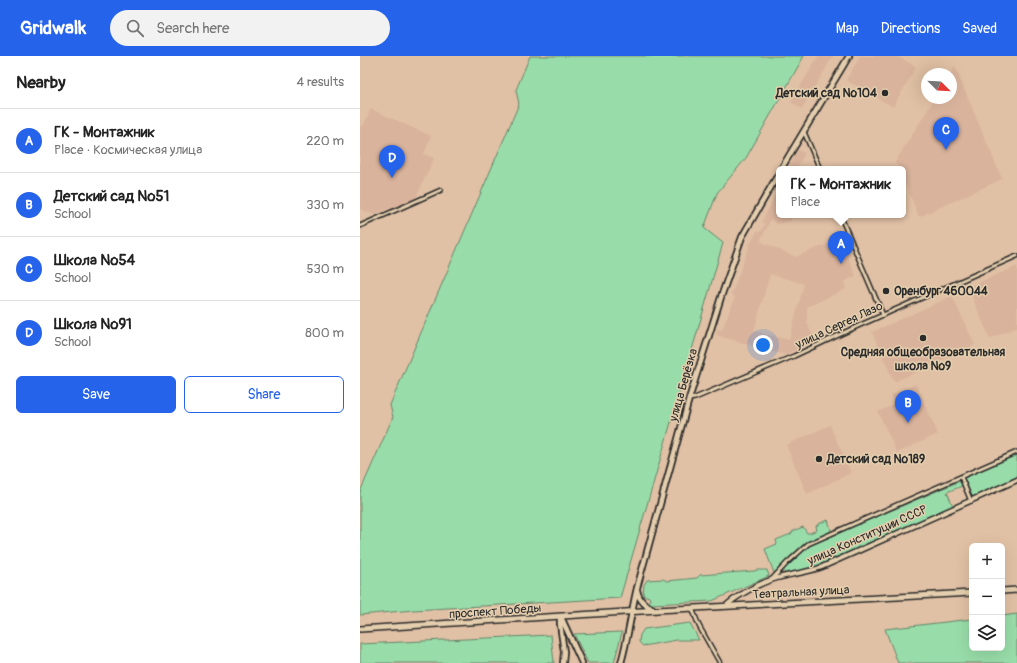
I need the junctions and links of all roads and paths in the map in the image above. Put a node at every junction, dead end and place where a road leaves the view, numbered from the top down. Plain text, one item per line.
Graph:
1 (849, 56) edge
2 (804, 132) junction
3 (783, 166) edge
4 (819, 166) edge
5 (776, 178) edge
6 (441, 190) dead end
7 (841, 218) edge
8 (360, 226) edge
9 (1017, 256) edge
10 (883, 315) junction
11 (689, 399) junction
12 (1017, 452) edge
13 (961, 477) junction
14 (1017, 480) edge
15 (970, 501) junction
16 (772, 580) junction
17 (637, 588) junction
18 (1017, 590) edge
19 (1005, 591) edge
20 (969, 592) edge
21 (726, 606) junction
22 (692, 608) junction
23 (657, 610) junction
24 (632, 612) junction
25 (560, 617) junction
26 (360, 629) edge
27 (564, 663) edge
28 (582, 663) edge
29 (621, 663) edge
30 (720, 663) edge

1 - 2 main road
2 - 3 main road
2 - 4 street
5 - 11 main road, улица Берёзка
6 - 8 street
7 - 10 street
9 - 10 street, улица Сергея Лазо
10 - 11 street, улица Сергея Лазо
11 - 17 main road, улица Берёзка
12 - 13 street
13 - 15 street
13 - 16 street
14 - 15 street, улица Конституции СССР
15 - 16 street, улица Конституции СССР
16 - 21 street, улица Конституции СССР
17 - 23 main road
17 - 24 main road, улица Берёзка
18 - 19 main road
20 - 21 main road, Театральная улица
21 - 22 main road, Театральная улица
22 - 23 main road, Театральная улица
22 - 30 street
23 - 24 main road, Театральная улица
24 - 25 main road, проспект Победы
24 - 29 main road, улица Берёзка
25 - 26 main road, проспект Победы
25 - 27 main road
25 - 28 main road

